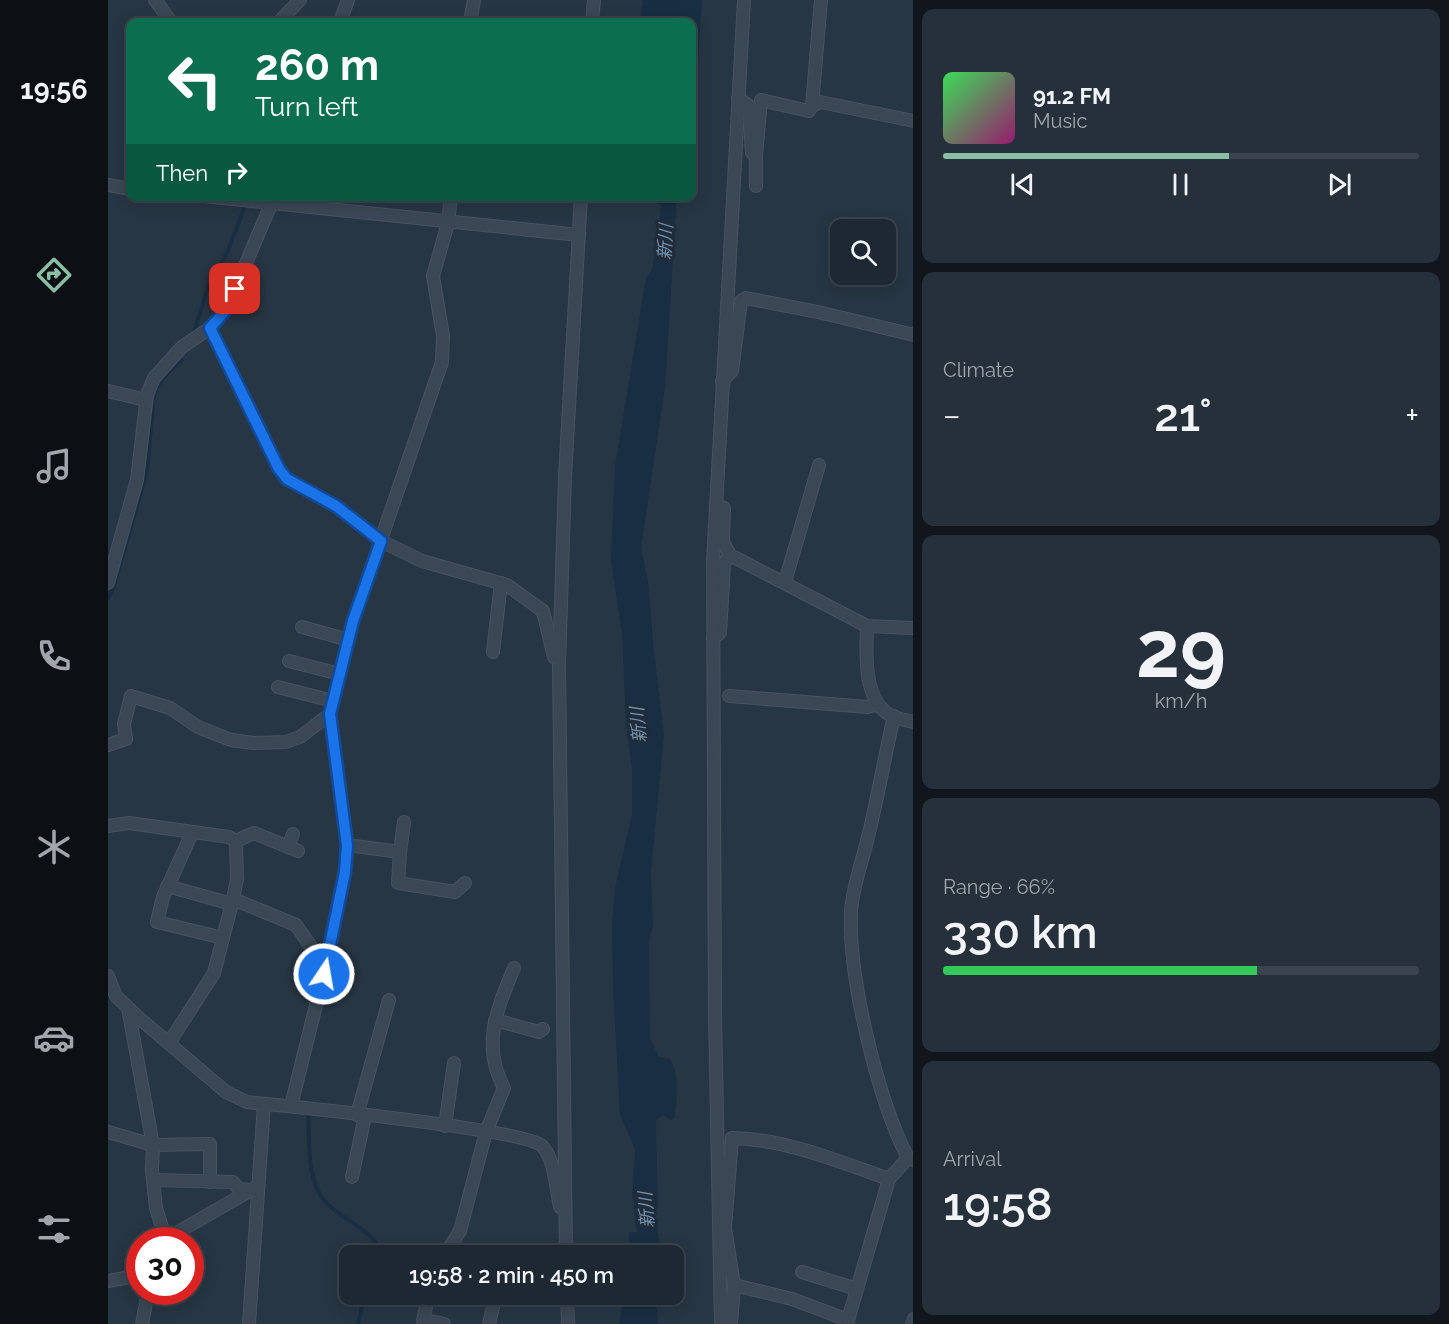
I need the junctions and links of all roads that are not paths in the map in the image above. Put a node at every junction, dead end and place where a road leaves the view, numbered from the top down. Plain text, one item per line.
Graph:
1 (155, 0) edge
2 (300, 0) edge
3 (348, 0) edge
4 (474, 0) edge
5 (594, 0) edge
6 (744, 0) edge
7 (821, 0) edge
8 (168, 18) edge
9 (283, 18) edge
10 (341, 18) edge
11 (471, 18) edge
12 (592, 18) edge
13 (738, 98) junction
14 (812, 106) junction
15 (913, 121) edge
16 (756, 156) junction
17 (108, 185) edge
18 (756, 186) dead end
19 (126, 188) edge
20 (275, 201) edge
21 (283, 201) edge
22 (450, 201) edge
23 (581, 201) edge
24 (448, 223) junction
25 (579, 235) junction
26 (210, 328) junction
27 (913, 335) edge
28 (722, 381) junction
29 (108, 391) edge
30 (146, 400) junction
31 (819, 465) dead end
32 (717, 479) junction
33 (381, 541) junction
34 (730, 555) junction
35 (785, 582) junction
36 (108, 583) edge
37 (501, 583) junction
38 (912, 624) edge
39 (867, 626) junction
40 (302, 627) dead end
41 (712, 639) junction
42 (348, 640) junction
43 (493, 652) dead end
44 (289, 661) dead end
45 (559, 666) junction
46 (340, 674) junction
47 (278, 687) dead end
48 (729, 696) dead end
49 (878, 704) junction
50 (332, 707) junction
51 (894, 716) junction
52 (913, 722) edge
53 (108, 745) edge
54 (404, 822) dead end
55 (108, 826) edge
56 (192, 833) junction
57 (293, 834) dead end
58 (236, 840) junction
59 (347, 845) junction
60 (400, 852) junction
61 (465, 883) dead end
62 (167, 886) junction
63 (233, 901) junction
64 (223, 938) junction
65 (325, 967) junction
66 (514, 968) dead end
67 (108, 976) edge
68 (389, 1000) dead end
69 (128, 1008) junction
70 (495, 1020) junction
71 (543, 1029) dead end
72 (169, 1043) junction
73 (454, 1063) dead end
74 (264, 1104) junction
75 (291, 1106) junction
76 (361, 1115) junction
77 (445, 1126) junction
78 (108, 1132) edge
79 (486, 1132) junction
80 (153, 1145) junction
81 (911, 1159) edge
82 (352, 1177) dead end
83 (889, 1179) junction
84 (153, 1180) junction
85 (210, 1182) junction
86 (255, 1188) junction
87 (566, 1218) junction
88 (162, 1227) edge
89 (188, 1227) edge
90 (451, 1245) edge
91 (566, 1245) edge
92 (802, 1272) dead end
93 (126, 1278) edge
94 (108, 1281) edge
95 (734, 1285) junction
96 (857, 1289) junction
97 (146, 1305) edge
98 (426, 1305) edge
99 (493, 1305) edge
100 (567, 1305) edge
101 (142, 1324) edge
102 (249, 1324) edge
103 (444, 1324) edge
104 (489, 1324) edge
105 (568, 1324) edge
106 (721, 1324) edge
107 (731, 1324) edge

1 - 8 street
2 - 9 street
3 - 10 street
4 - 11 street
5 - 12 street
6 - 13 street
7 - 14 street
13 - 16 street
13 - 28 street
14 - 15 street
14 - 16 street
16 - 18 street
17 - 19 street
20 - 26 street
21 - 24 street
22 - 24 street
23 - 25 street
24 - 25 street
24 - 33 street
25 - 45 street
26 - 30 street
26 - 33 street
27 - 28 street
28 - 32 street
29 - 30 street
30 - 36 street
31 - 35 street
32 - 34 street
32 - 41 street
33 - 37 street
33 - 42 street
34 - 35 street
34 - 41 street
35 - 39 street
37 - 43 street
37 - 45 street
38 - 39 street
39 - 49 street
40 - 42 street
41 - 106 street
42 - 46 street
44 - 46 street
45 - 87 street
46 - 50 street
47 - 50 street
48 - 49 street
49 - 51 street
50 - 53 street
50 - 59 street
51 - 52 street
51 - 81 street
54 - 60 street
55 - 56 street
56 - 58 street
56 - 62 street
57 - 58 street
58 - 63 street
59 - 60 street
59 - 65 street
60 - 61 street
62 - 63 street
62 - 64 street
63 - 64 street
63 - 65 street
64 - 72 street
65 - 75 street
66 - 70 street
67 - 69 street
68 - 76 street
69 - 72 street
69 - 80 street
70 - 71 street
70 - 79 street
72 - 74 street
73 - 77 street
74 - 75 street
74 - 86 street
75 - 76 street
76 - 77 street
76 - 82 street
77 - 79 street
78 - 80 street
79 - 87 street
79 - 90 street
80 - 84 street
80 - 85 street
81 - 83 street
83 - 95 street
83 - 96 street
84 - 85 street
84 - 88 street
85 - 86 street
86 - 89 street
86 - 102 street
87 - 91 street
92 - 96 street
93 - 94 street
95 - 96 street
95 - 107 street
97 - 101 street
98 - 103 street
99 - 104 street
100 - 105 street

